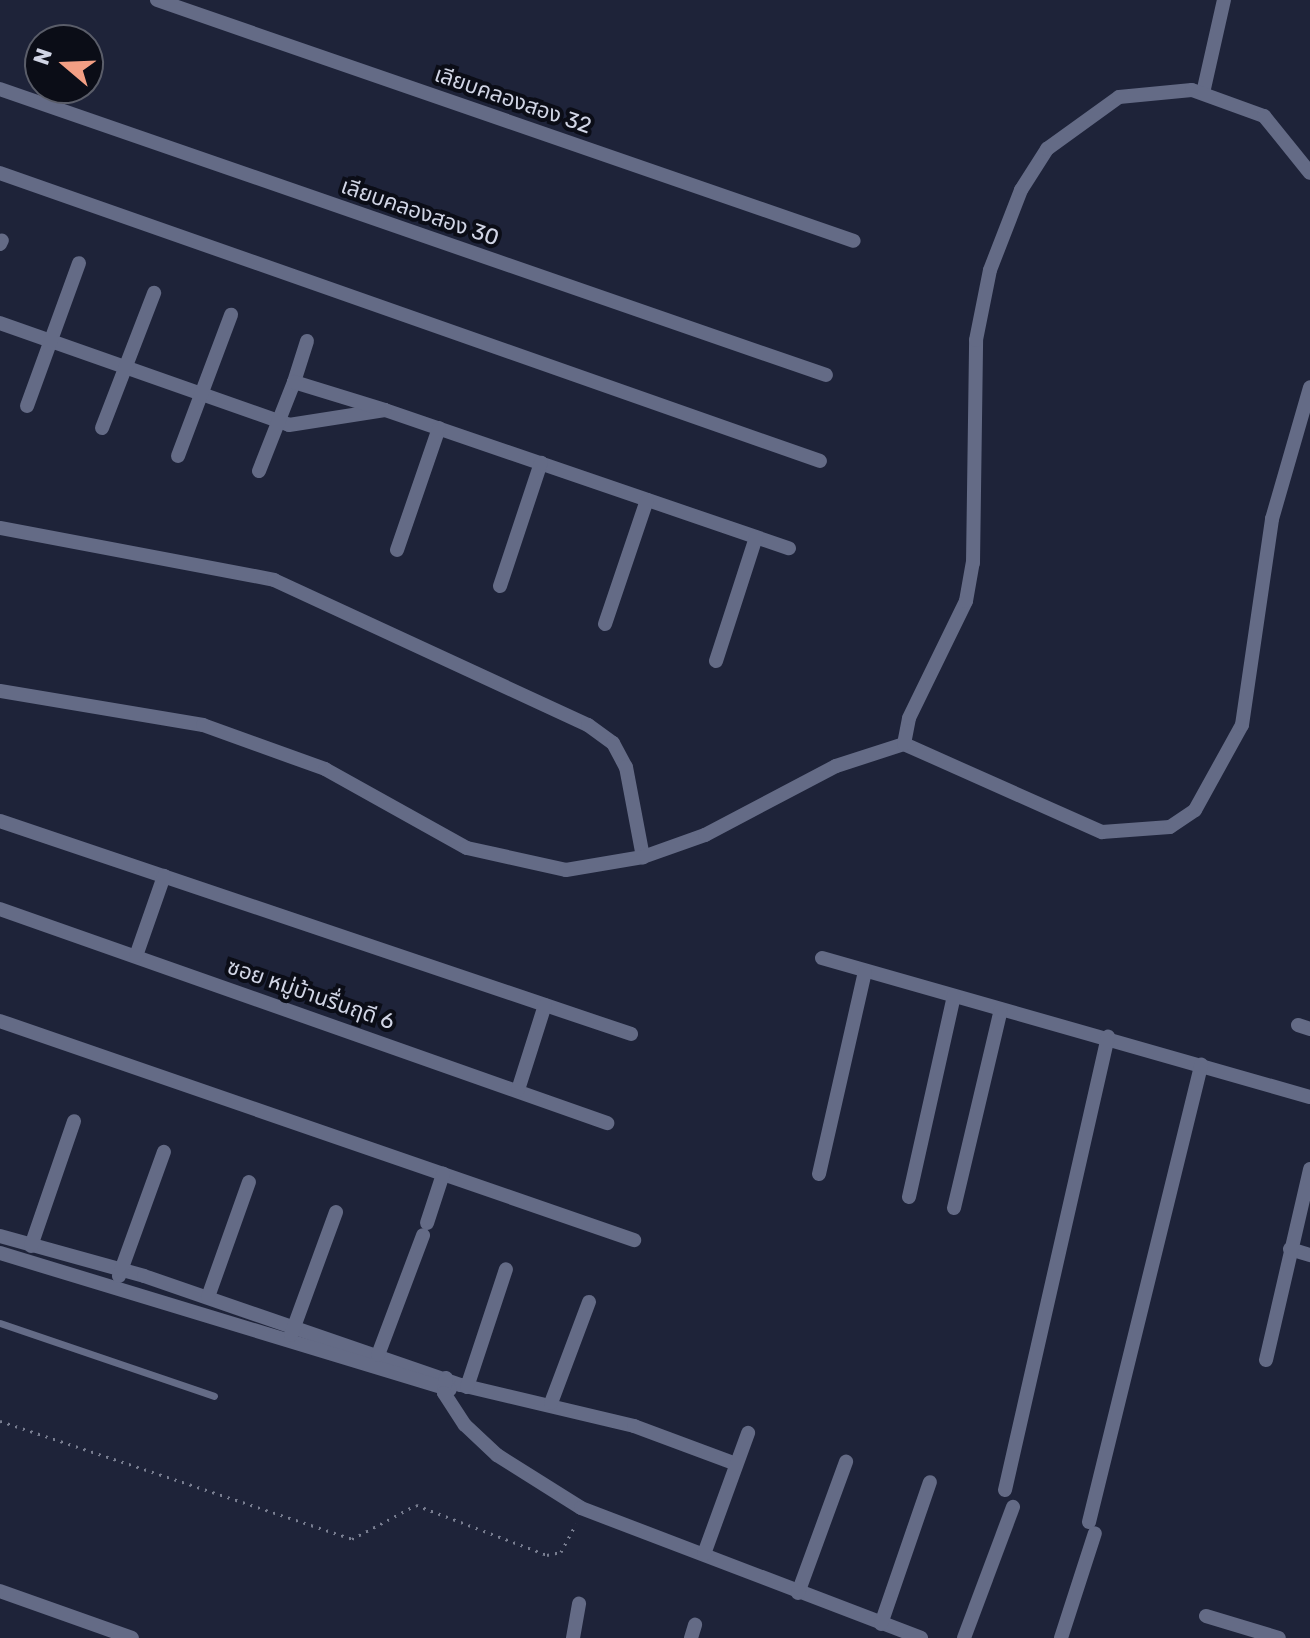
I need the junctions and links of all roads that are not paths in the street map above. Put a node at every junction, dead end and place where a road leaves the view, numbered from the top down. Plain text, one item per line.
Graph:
1 (157, 0) edge
2 (1224, 0) edge
3 (0, 89) edge
4 (1203, 93) junction
5 (0, 173) edge
6 (1310, 173) edge
7 (854, 241) dead end
8 (79, 263) dead end
9 (154, 293) dead end
10 (231, 315) dead end
11 (0, 323) edge
12 (49, 341) junction
13 (307, 341) dead end
14 (127, 368) junction
15 (826, 375) dead end
16 (294, 382) junction
17 (1310, 387) edge
18 (201, 394) junction
19 (27, 406) dead end
20 (385, 410) junction
21 (278, 421) junction
22 (102, 428) dead end
23 (439, 428) junction
24 (178, 456) dead end
25 (820, 461) dead end
26 (541, 463) junction
27 (259, 471) dead end
28 (647, 500) junction
29 (0, 528) edge
30 (756, 537) junction
31 (789, 548) dead end
32 (397, 550) dead end
33 (500, 586) dead end
34 (605, 624) dead end
35 (716, 661) dead end
36 (0, 691) edge
37 (904, 744) junction
38 (0, 821) edge
39 (643, 857) junction
40 (164, 876) junction
41 (0, 909) edge
42 (136, 956) junction
43 (822, 958) dead end
44 (865, 972) junction
45 (954, 996) junction
46 (545, 1005) junction
47 (1001, 1009) junction
48 (0, 1021) edge
49 (631, 1034) dead end
50 (1108, 1037) junction
51 (1201, 1065) junction
52 (518, 1090) junction
53 (1310, 1097) edge
54 (74, 1121) dead end
55 (607, 1123) dead end
56 (164, 1152) dead end
57 (1310, 1169) edge
58 (443, 1174) junction
59 (819, 1174) dead end
60 (249, 1182) dead end
61 (909, 1197) dead end
62 (954, 1208) dead end
63 (336, 1212) dead end
64 (0, 1236) edge
65 (634, 1240) dead end
66 (31, 1246) junction
67 (1290, 1249) junction
68 (0, 1253) edge
69 (1310, 1255) edge
70 (506, 1269) dead end
71 (122, 1270) junction
72 (115, 1287) junction
73 (208, 1297) junction
74 (589, 1302) dead end
75 (0, 1323) edge
76 (294, 1327) junction
77 (288, 1344) junction
78 (378, 1355) junction
79 (1266, 1360) dead end
80 (445, 1386) junction
81 (464, 1386) junction
82 (214, 1396) dead end
83 (551, 1403) junction
84 (748, 1433) dead end
85 (846, 1462) dead end
86 (736, 1464) junction
87 (930, 1482) dead end
88 (1005, 1490) dead end
89 (1013, 1507) dead end
90 (704, 1554) junction
91 (0, 1591) edge
92 (798, 1593) junction
93 (579, 1604) dead end
94 (1206, 1616) dead end
95 (881, 1624) junction
96 (132, 1638) edge
97 (573, 1638) edge
98 (921, 1638) edge
99 (964, 1638) edge
100 (1061, 1638) edge
101 (1279, 1638) edge

1 - 7 street, เลียบคลองสอง 32
2 - 4 street
3 - 15 street, เลียบคลองสอง 30
4 - 6 street
4 - 37 street
5 - 25 street
8 - 12 street
9 - 14 street
10 - 18 street
11 - 12 street
12 - 14 street
12 - 19 street
13 - 16 street
14 - 18 street
14 - 22 street
16 - 20 street
16 - 21 street
17 - 37 street
18 - 21 street
18 - 24 street
20 - 21 street
20 - 23 street
21 - 27 street
23 - 26 street
23 - 32 street
26 - 28 street
26 - 33 street
28 - 30 street
28 - 34 street
29 - 39 street
30 - 31 street
30 - 35 street
36 - 39 street
37 - 39 street
38 - 40 street
40 - 42 street
40 - 46 street
41 - 42 street, ซอย หมู่บ้านรื่นฤดี 6
42 - 52 street, ซอย หมู่บ้านรื่นฤดี 6
43 - 44 street
44 - 45 street
44 - 59 street
45 - 47 street
45 - 61 street
46 - 49 street
46 - 52 street
47 - 50 street
47 - 62 street
48 - 58 street
50 - 51 street
50 - 88 street
51 - 53 street
51 - 100 street
52 - 55 street, ซอย หมู่บ้านรื่นฤดี 6
54 - 66 street
56 - 71 street
57 - 67 street
58 - 65 street
58 - 78 street
60 - 73 street
63 - 76 street
64 - 66 street
66 - 71 street
67 - 69 street
67 - 79 street
68 - 72 street
70 - 81 street
71 - 72 street
71 - 73 street
72 - 77 street
73 - 76 street
74 - 83 street
75 - 82 lane
76 - 77 street
76 - 78 street
77 - 80 street
78 - 80 street
80 - 81 street
80 - 90 street
81 - 83 street
83 - 86 street
84 - 86 street
85 - 92 street
86 - 90 street
87 - 95 street
89 - 99 street
90 - 92 street
91 - 96 street
92 - 95 street
93 - 97 street
94 - 101 street
95 - 98 street

